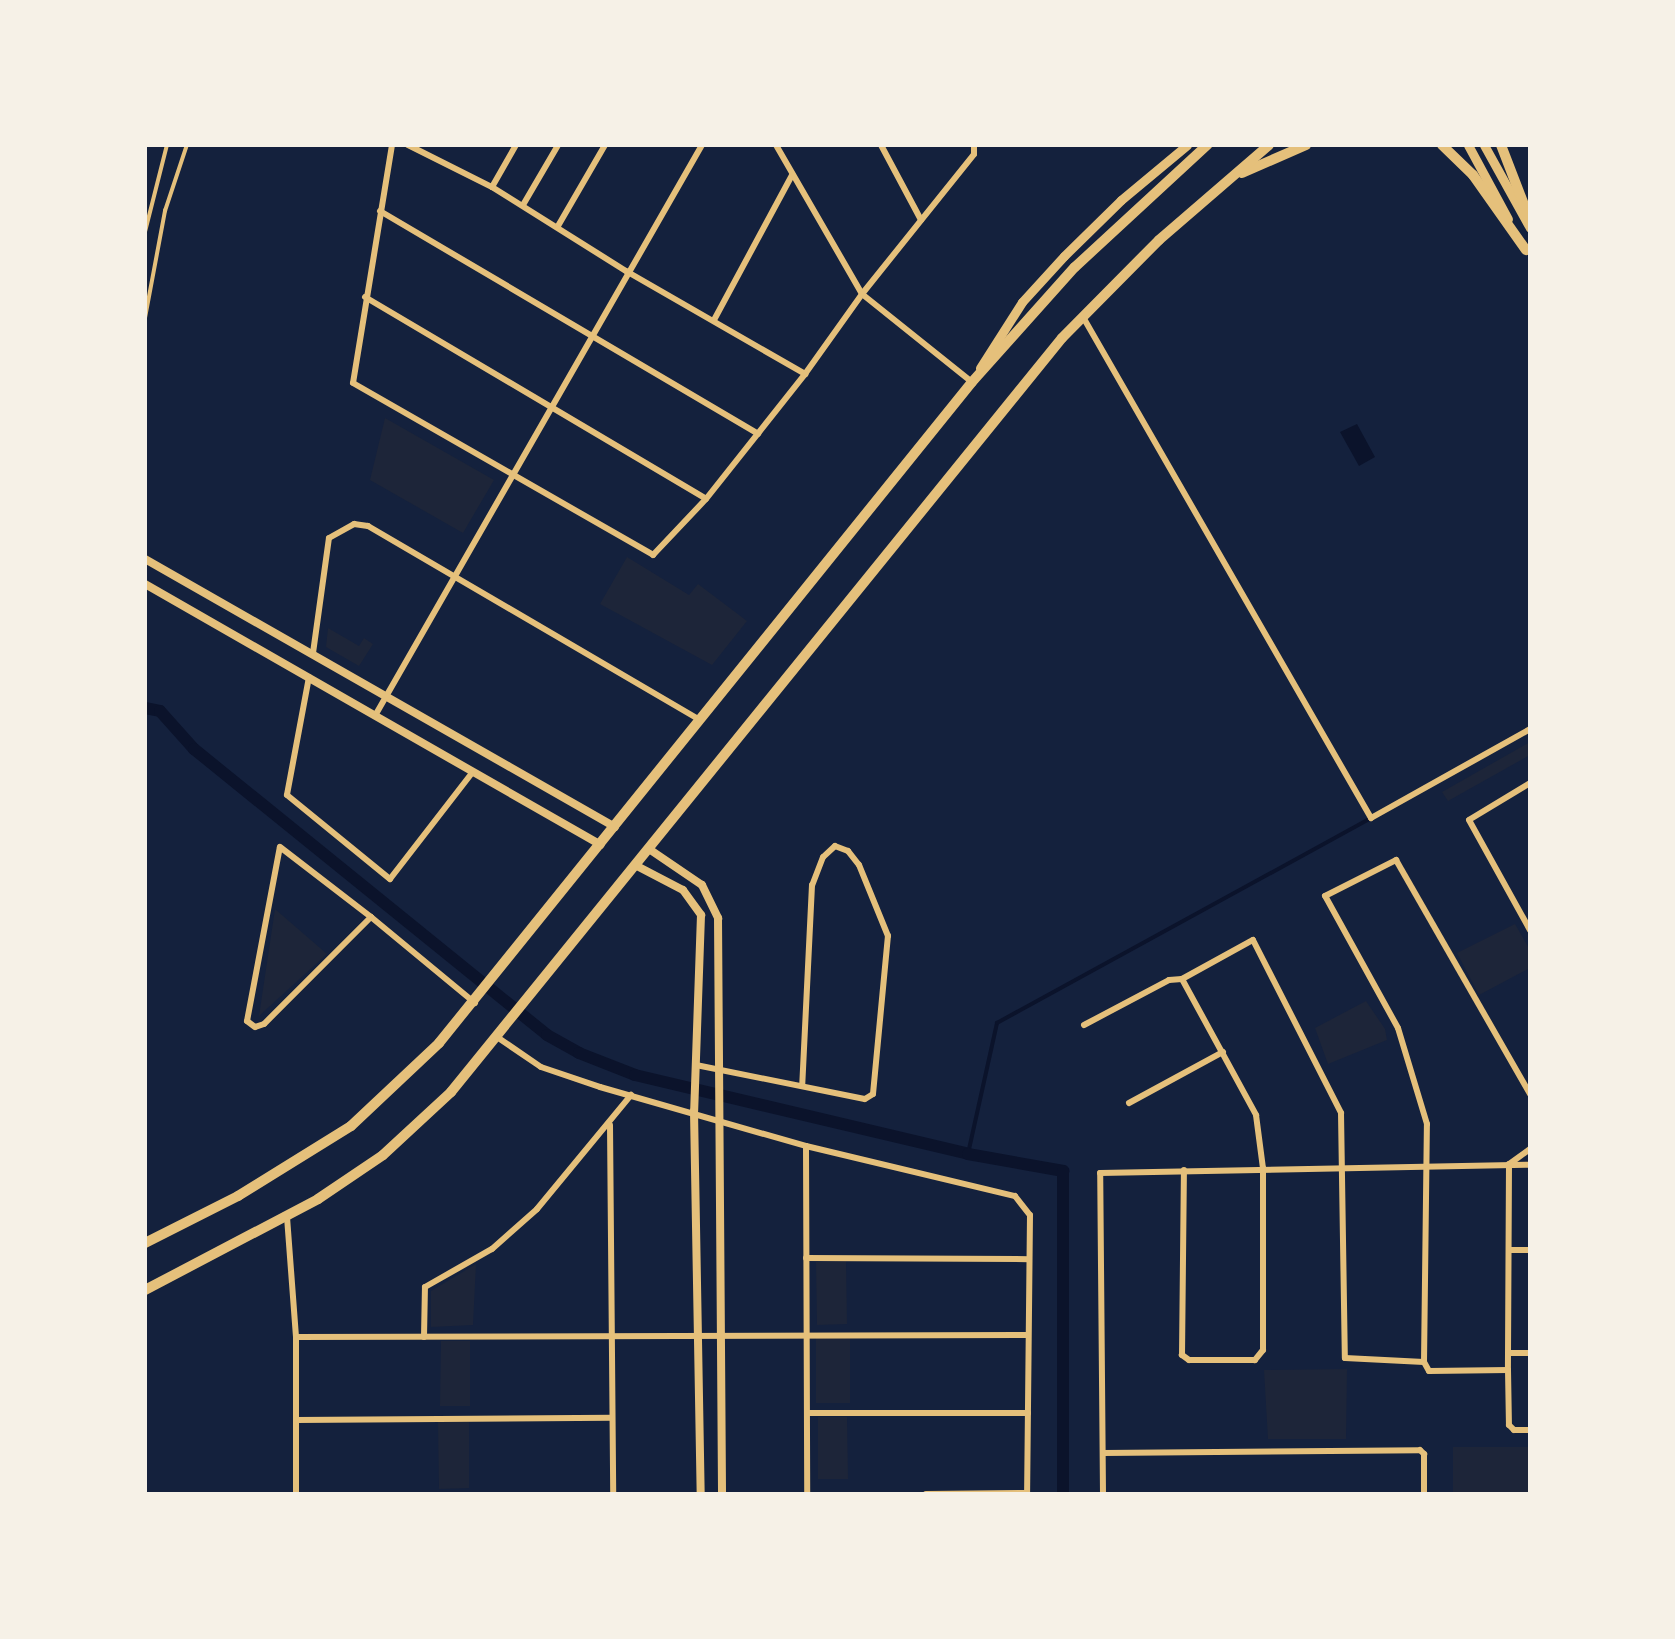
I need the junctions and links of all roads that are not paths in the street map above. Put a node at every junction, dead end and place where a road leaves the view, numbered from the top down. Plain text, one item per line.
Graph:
1 (167, 145) edge
2 (187, 145) edge
3 (392, 145) edge
4 (408, 145) edge
5 (516, 145) edge
6 (558, 145) edge
7 (605, 145) edge
8 (702, 145) edge
9 (776, 145) edge
10 (881, 145) edge
11 (974, 145) edge
12 (1187, 145) edge
13 (1207, 145) edge
14 (1269, 145) edge
15 (1306, 145) edge
16 (1442, 145) edge
17 (1484, 145) edge
18 (1502, 145) edge
19 (1469, 149) edge
20 (792, 175) junction
21 (1229, 179) junction
22 (492, 187) junction
23 (523, 205) junction
24 (380, 211) junction
25 (921, 220) junction
26 (1530, 220) edge
27 (558, 226) junction
28 (1530, 228) edge
29 (145, 232) edge
30 (1528, 253) edge
31 (626, 271) junction
32 (862, 294) junction
33 (365, 298) junction
34 (1083, 317) junction
35 (145, 318) edge
36 (715, 320) junction
37 (591, 339) junction
38 (805, 374) junction
39 (972, 382) junction
40 (551, 407) junction
41 (758, 434) junction
42 (509, 477) junction
43 (706, 499) junction
44 (145, 559) edge
45 (455, 576) junction
46 (145, 584) edge
47 (313, 653) junction
48 (309, 677) junction
49 (387, 696) junction
50 (376, 714) junction
51 (700, 720) junction
52 (1530, 729) edge
53 (472, 773) junction
54 (1530, 783) edge
55 (615, 827) junction
56 (601, 845) junction
57 (649, 849) junction
58 (635, 865) junction
59 (371, 917) junction
60 (1530, 930) edge
61 (1182, 979) junction
62 (478, 999) junction
63 (1084, 1025) dead end
64 (497, 1037) junction
65 (1223, 1052) junction
66 (696, 1069) junction
67 (718, 1069) junction
68 (802, 1086) junction
69 (1530, 1094) edge
70 (631, 1095) junction
71 (1129, 1103) dead end
72 (694, 1107) junction
73 (717, 1118) junction
74 (610, 1125) junction
75 (806, 1146) junction
76 (1530, 1149) edge
77 (1509, 1164) junction
78 (1530, 1165) edge
79 (1264, 1168) junction
80 (1426, 1168) junction
81 (1344, 1169) junction
82 (1184, 1170) junction
83 (287, 1217) junction
84 (145, 1243) edge
85 (1508, 1250) junction
86 (1530, 1250) edge
87 (806, 1258) junction
88 (1029, 1259) junction
89 (145, 1290) edge
90 (806, 1335) junction
91 (1028, 1335) junction
92 (612, 1336) junction
93 (698, 1336) junction
94 (720, 1336) junction
95 (296, 1337) junction
96 (424, 1337) junction
97 (1509, 1353) junction
98 (1530, 1353) edge
99 (1424, 1362) junction
100 (1508, 1370) junction
101 (807, 1413) junction
102 (1028, 1413) junction
103 (612, 1418) junction
104 (296, 1420) junction
105 (1530, 1430) edge
106 (1103, 1453) junction
107 (296, 1494) edge
108 (613, 1494) edge
109 (701, 1494) edge
110 (722, 1494) edge
111 (807, 1494) edge
112 (926, 1494) edge
113 (1027, 1494) edge
114 (1103, 1494) edge
115 (1424, 1494) edge

1 - 29 lane
2 - 35 lane
3 - 24 street
4 - 22 street
5 - 22 street
6 - 23 street
7 - 27 street
8 - 31 street
9 - 20 street
10 - 25 street
11 - 25 street
12 - 39 main road
13 - 39 main road
14 - 21 main road
15 - 21 main road
16 - 30 main road
17 - 28 main road
18 - 26 main road
19 - 30 main road
20 - 32 street
20 - 36 street
21 - 34 main road
22 - 23 street
23 - 27 street
24 - 33 street
24 - 37 street
25 - 32 street
27 - 31 street
31 - 36 street
31 - 37 street
32 - 38 street
32 - 39 street
33 - 40 street
33 - 42 street
34 - 52 street
34 - 57 main road
36 - 38 street
37 - 40 street
37 - 41 street
38 - 41 street
39 - 51 main road
40 - 42 street
40 - 43 street
41 - 43 street
42 - 43 street
42 - 45 street
44 - 47 street
45 - 47 street
45 - 49 street
45 - 51 street
46 - 48 street
47 - 49 street
48 - 50 street
48 - 53 street
49 - 50 street
49 - 55 street
50 - 53 street
51 - 55 main road
53 - 56 street
54 - 60 street
55 - 56 main road
56 - 62 main road
57 - 58 main road
57 - 67 street
58 - 64 main road
58 - 66 street
59 - 59 street
59 - 62 street
61 - 63 street
61 - 65 street
61 - 81 street
62 - 84 main road
64 - 70 street
64 - 83 main road
65 - 71 street
65 - 79 street
66 - 67 street
66 - 72 street
67 - 68 street
67 - 73 street
68 - 68 street
69 - 80 street
70 - 72 street
70 - 74 street
72 - 73 street
72 - 93 street
73 - 75 street
73 - 94 street
74 - 92 street
74 - 96 street
75 - 87 street
75 - 88 street
76 - 77 street
77 - 78 street
77 - 80 street
77 - 85 street
79 - 81 street
79 - 82 street
79 - 82 street
80 - 81 street
80 - 99 street
81 - 99 street
82 - 106 street
83 - 89 main road
83 - 95 street
85 - 86 street
85 - 97 street
87 - 88 street
87 - 90 street
88 - 91 street
90 - 91 street
90 - 94 street
90 - 101 street
91 - 102 street
92 - 93 street
92 - 96 street
92 - 103 street
93 - 94 street
93 - 109 street
94 - 110 street
95 - 96 street
95 - 104 street
97 - 98 street
97 - 100 street
99 - 100 street
100 - 105 street
101 - 102 street
101 - 111 street
102 - 113 street
103 - 104 street
103 - 108 street
104 - 107 street
106 - 114 street
106 - 115 street
112 - 113 street

